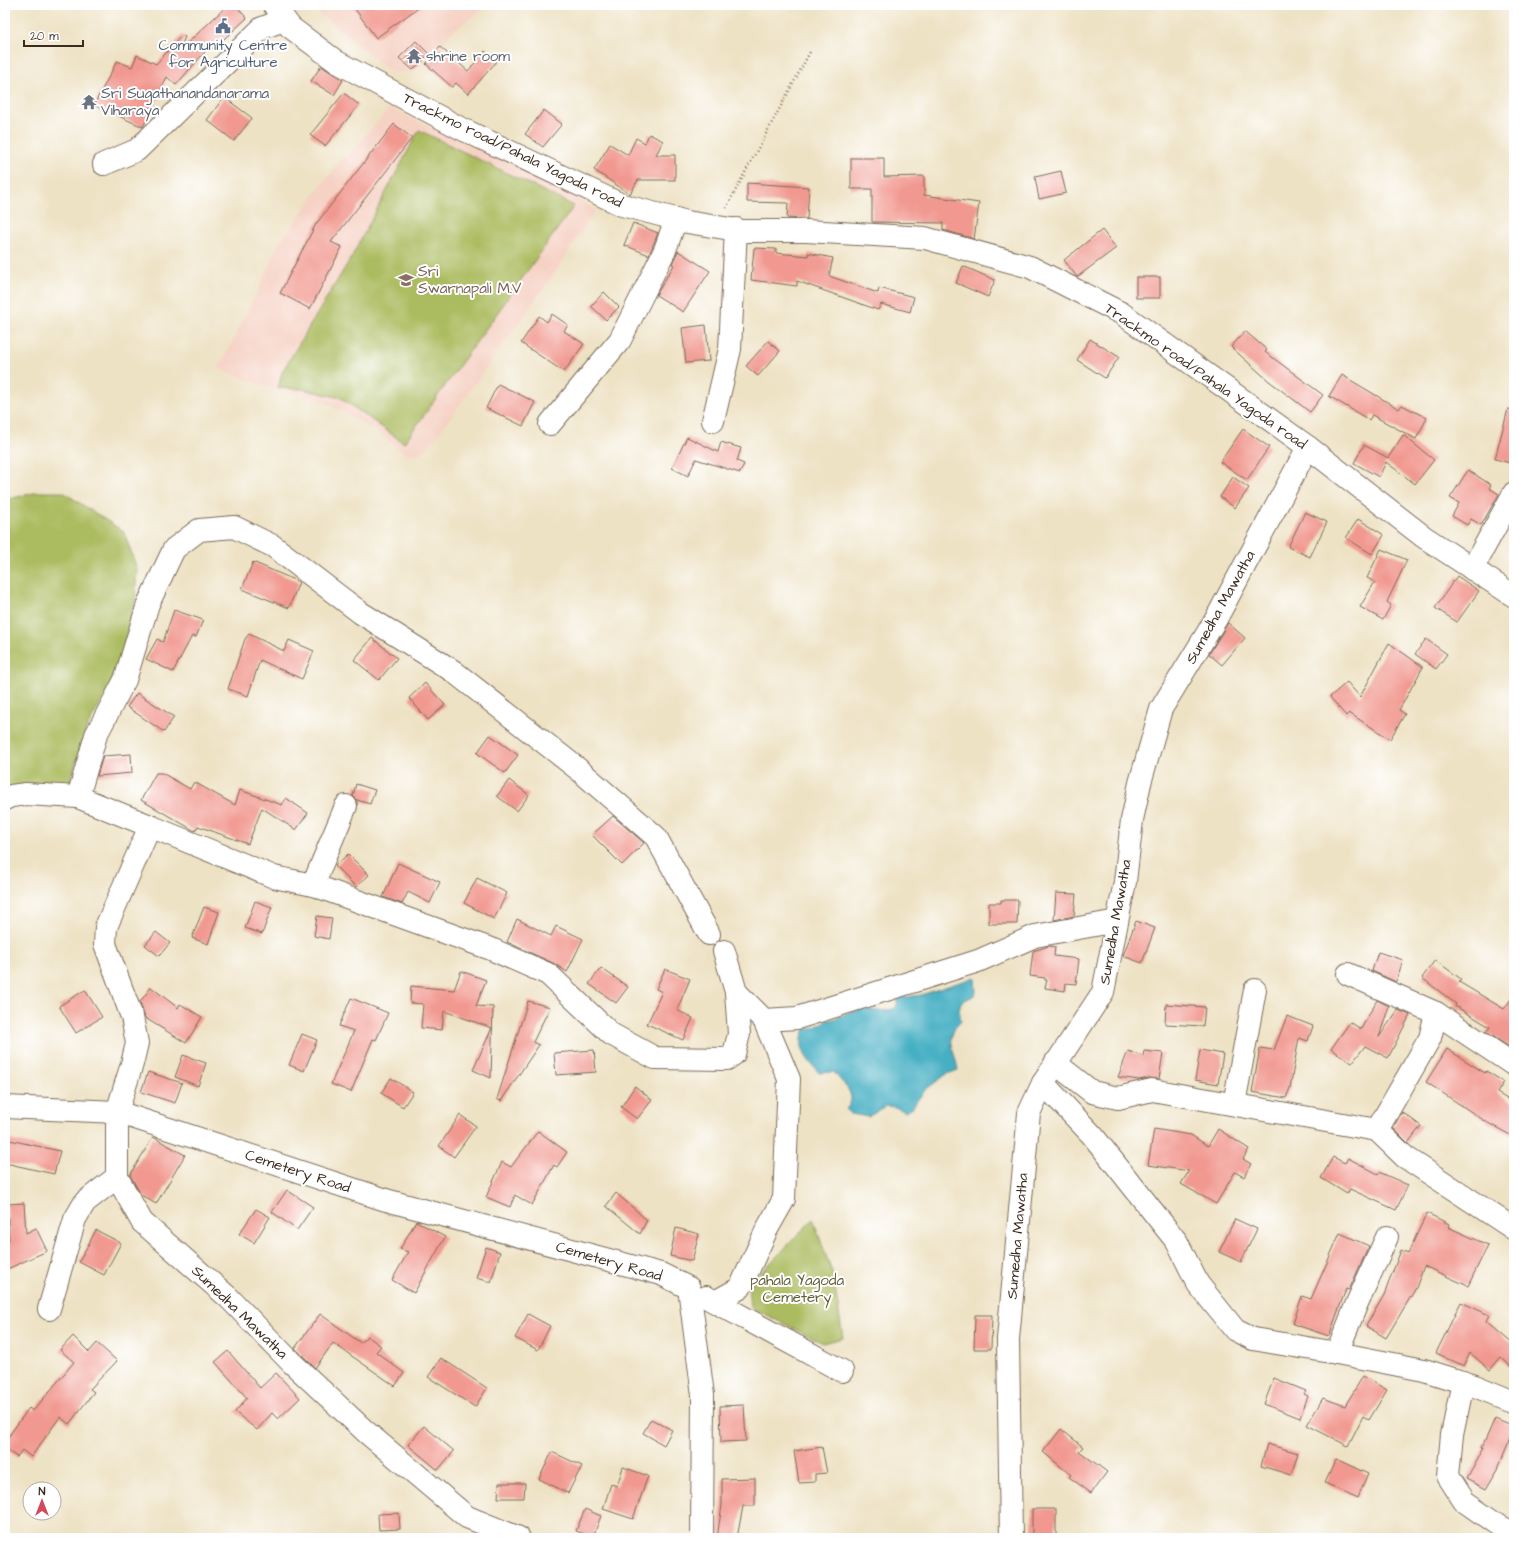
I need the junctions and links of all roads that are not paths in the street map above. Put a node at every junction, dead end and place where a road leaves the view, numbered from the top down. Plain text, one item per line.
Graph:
1 (279, 12) edge
2 (104, 164) dead end
3 (676, 219) junction
4 (727, 228) junction
5 (713, 421) dead end
6 (550, 424) dead end
7 (1308, 447) junction
8 (1514, 493) edge
9 (1472, 568) junction
10 (1514, 596) edge
11 (78, 796) junction
12 (5, 799) edge
13 (346, 806) dead end
14 (150, 826) junction
15 (313, 885) junction
16 (1117, 920) junction
17 (709, 934) dead end
18 (724, 951) dead end
19 (1348, 974) dead end
20 (1255, 990) dead end
21 (736, 992) junction
22 (1436, 1013) junction
23 (764, 1020) junction
24 (1055, 1063) junction
25 (1514, 1065) edge
26 (1043, 1083) junction
27 (1234, 1104) junction
28 (5, 1107) edge
29 (117, 1112) junction
30 (1377, 1130) junction
31 (117, 1177) junction
32 (1514, 1229) edge
33 (1387, 1237) dead end
34 (689, 1288) junction
35 (715, 1302) junction
36 (49, 1309) dead end
37 (1337, 1352) junction
38 (842, 1371) dead end
39 (1463, 1382) junction
40 (1514, 1402) edge
41 (702, 1530) edge
42 (1514, 1536) edge
43 (519, 1538) edge
44 (1011, 1538) edge

1 - 2 street
1 - 3 street, Trackmo road/Pahala Yagoda road
3 - 4 street, Trackmo road/Pahala Yagoda road
3 - 6 street
4 - 5 street
4 - 7 street, Trackmo road/Pahala Yagoda road
7 - 9 street, Trackmo road/Pahala Yagoda road
7 - 16 street, Sumedha Mawatha
8 - 9 street
9 - 10 street, Trackmo road/Pahala Yagoda road
11 - 12 street
11 - 14 street
11 - 17 street
13 - 15 street
14 - 15 street
14 - 29 street
15 - 21 street
16 - 23 street
16 - 24 street, Sumedha Mawatha
18 - 21 street
19 - 22 street
20 - 27 street
21 - 23 street
22 - 25 street
22 - 30 street
23 - 35 street
24 - 26 street, Sumedha Mawatha
24 - 27 street
26 - 37 street
26 - 44 street, Sumedha Mawatha
27 - 30 street
28 - 29 street
29 - 31 street, Sumedha Mawatha
29 - 34 street, Cemetery Road
30 - 32 street
31 - 36 street
31 - 43 street, Sumedha Mawatha
33 - 37 street
34 - 35 street, Cemetery Road
34 - 41 street
35 - 38 street, Cemetery Road
37 - 39 street
39 - 40 street
39 - 42 street

